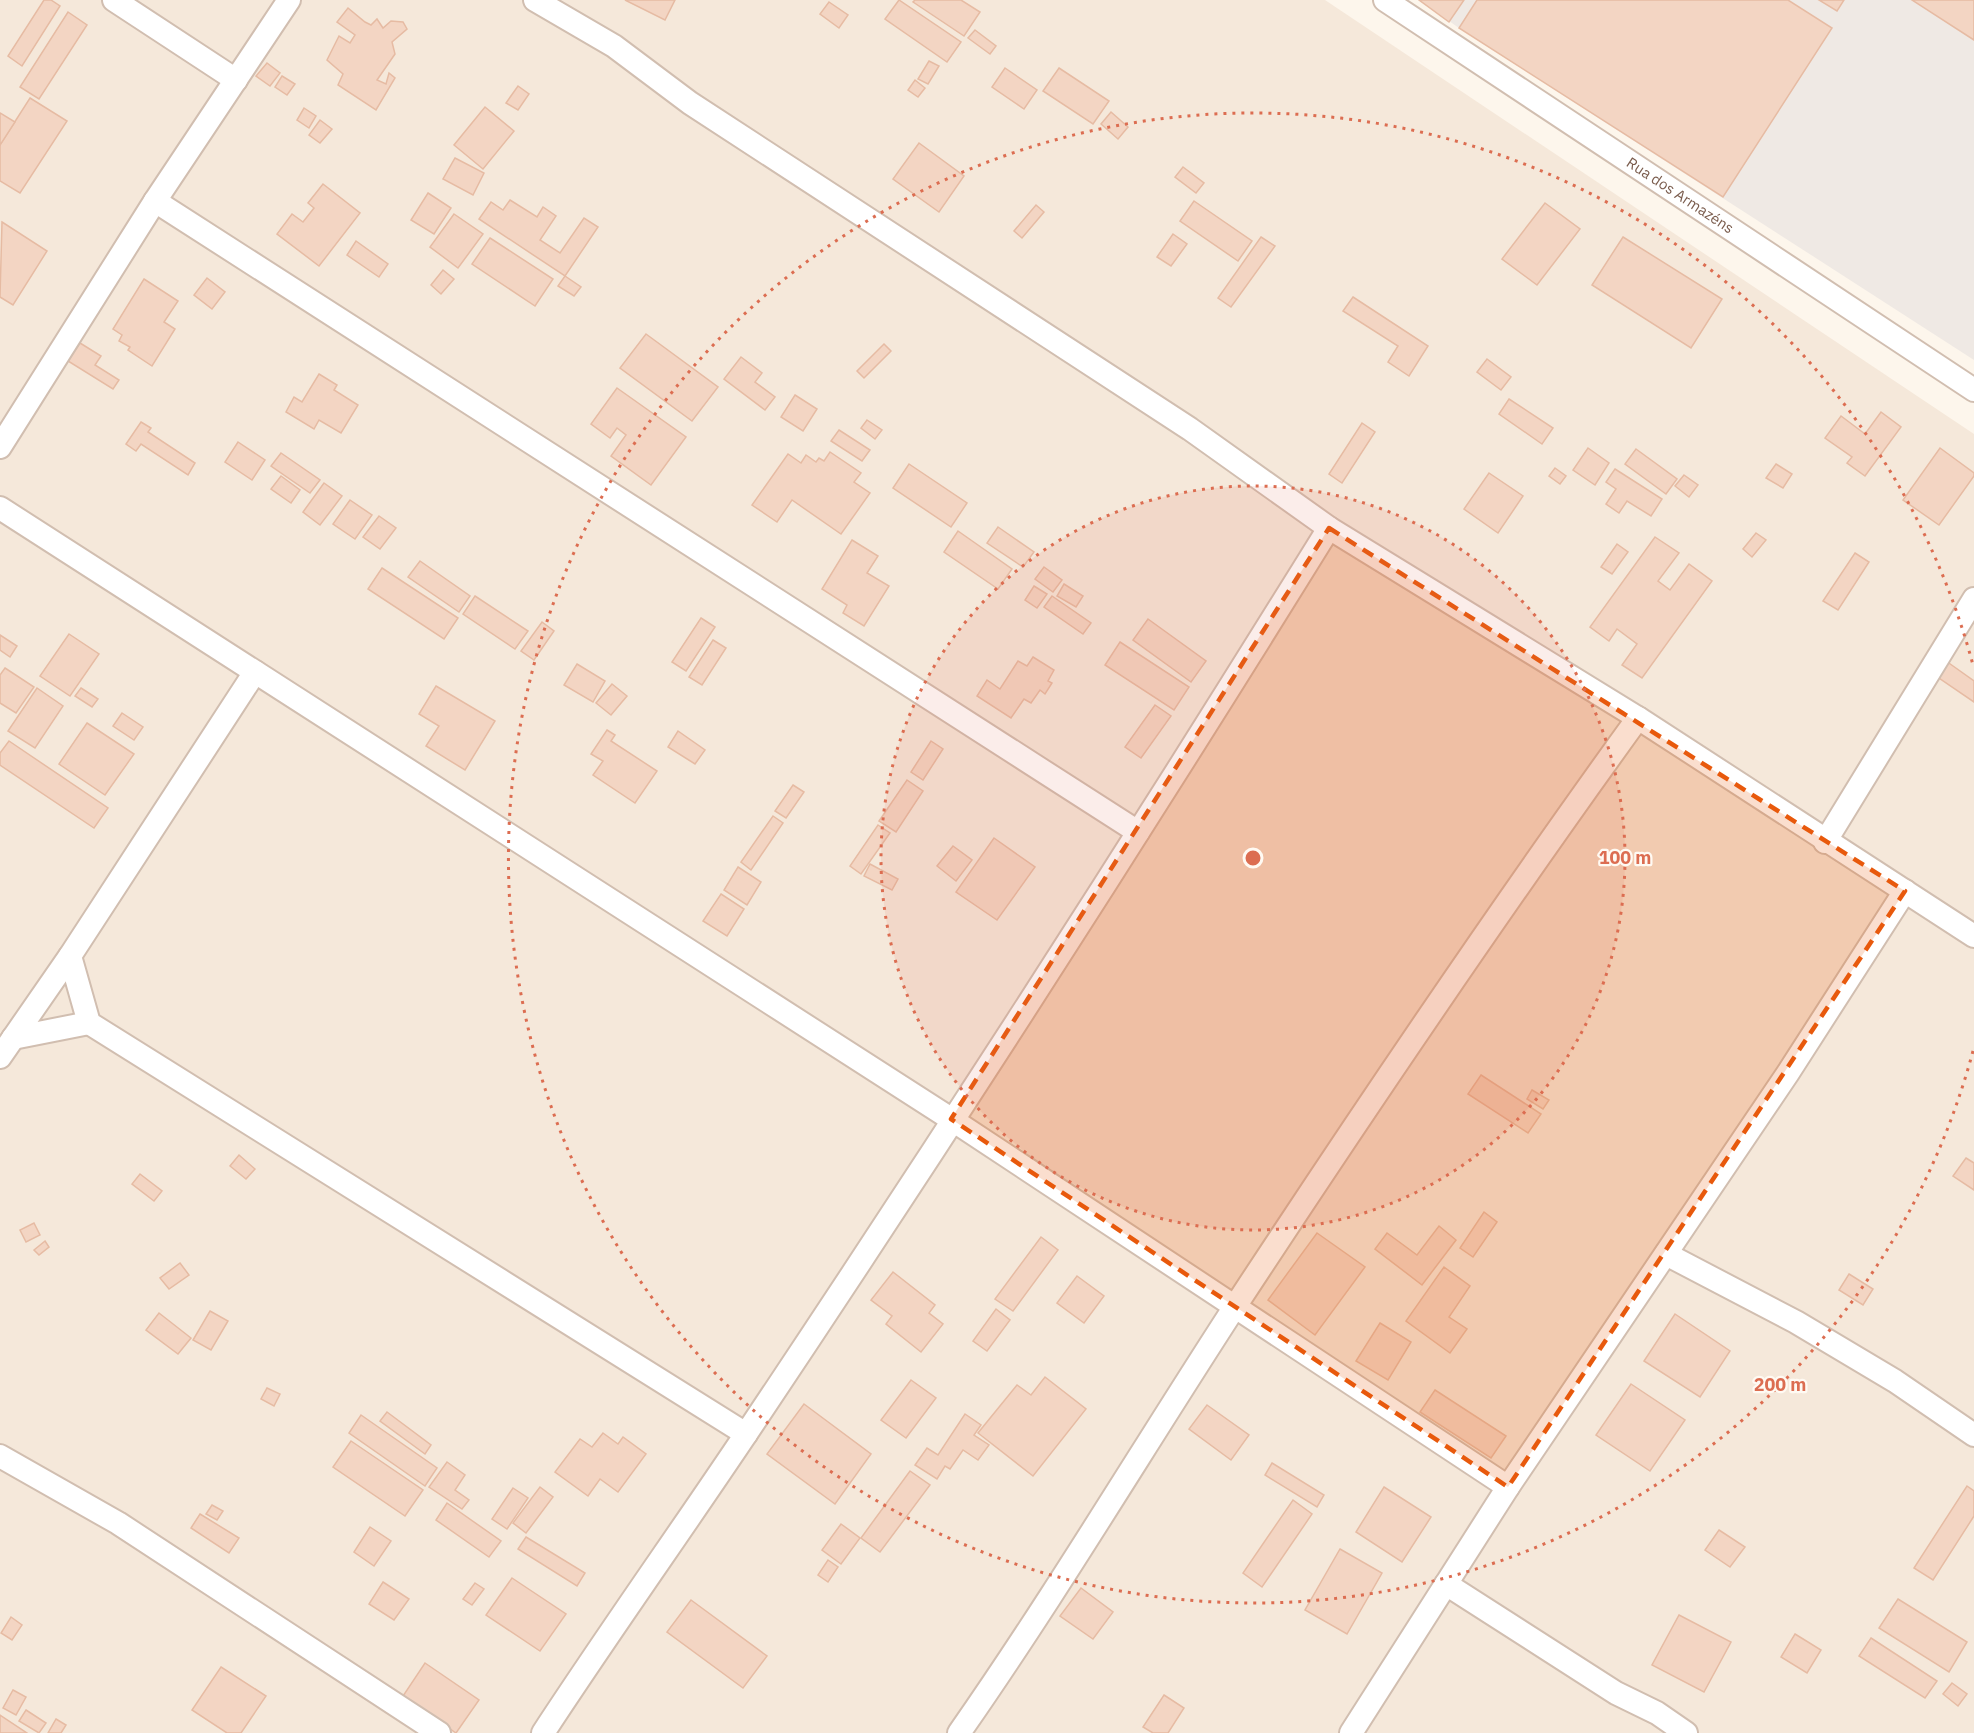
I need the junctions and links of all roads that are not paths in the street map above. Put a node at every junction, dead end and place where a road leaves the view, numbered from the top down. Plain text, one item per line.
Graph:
1 (114, 0) edge
2 (289, 0) edge
3 (535, 0) edge
4 (1385, 0) edge
5 (236, 80) junction
6 (155, 201) junction
7 (1974, 390) edge
8 (0, 447) edge
9 (0, 508) edge
10 (1329, 528) junction
11 (1974, 599) edge
12 (255, 672) junction
13 (1638, 718) junction
14 (1138, 832) junction
15 (1825, 842) junction
16 (1905, 891) junction
17 (1974, 936) edge
18 (70, 956) junction
19 (89, 1023) junction
20 (13, 1038) junction
21 (0, 1057) edge
22 (951, 1119) junction
23 (1666, 1254) junction
24 (1235, 1307) junction
25 (746, 1434) junction
26 (1974, 1435) edge
27 (0, 1456) edge
28 (1508, 1487) junction
29 (1446, 1584) junction
30 (439, 1733) edge
31 (543, 1733) edge
32 (959, 1733) edge
33 (1351, 1733) edge
34 (1686, 1733) edge

1 - 5 street
2 - 5 street
3 - 10 street
4 - 7 street, Rua dos Armazéns
5 - 6 street
6 - 8 street
6 - 14 street
9 - 12 street
10 - 13 street
10 - 14 street
11 - 15 street
12 - 18 street
12 - 22 street
13 - 15 street
13 - 24 street
14 - 22 street
15 - 16 street
16 - 17 street
16 - 23 street
18 - 19 street
18 - 20 street
19 - 20 street
19 - 25 street
20 - 21 street
22 - 24 street
22 - 25 street
23 - 26 street
23 - 28 street
24 - 28 street
24 - 32 street
25 - 31 street
27 - 30 street
28 - 29 street
29 - 33 street
29 - 34 street

